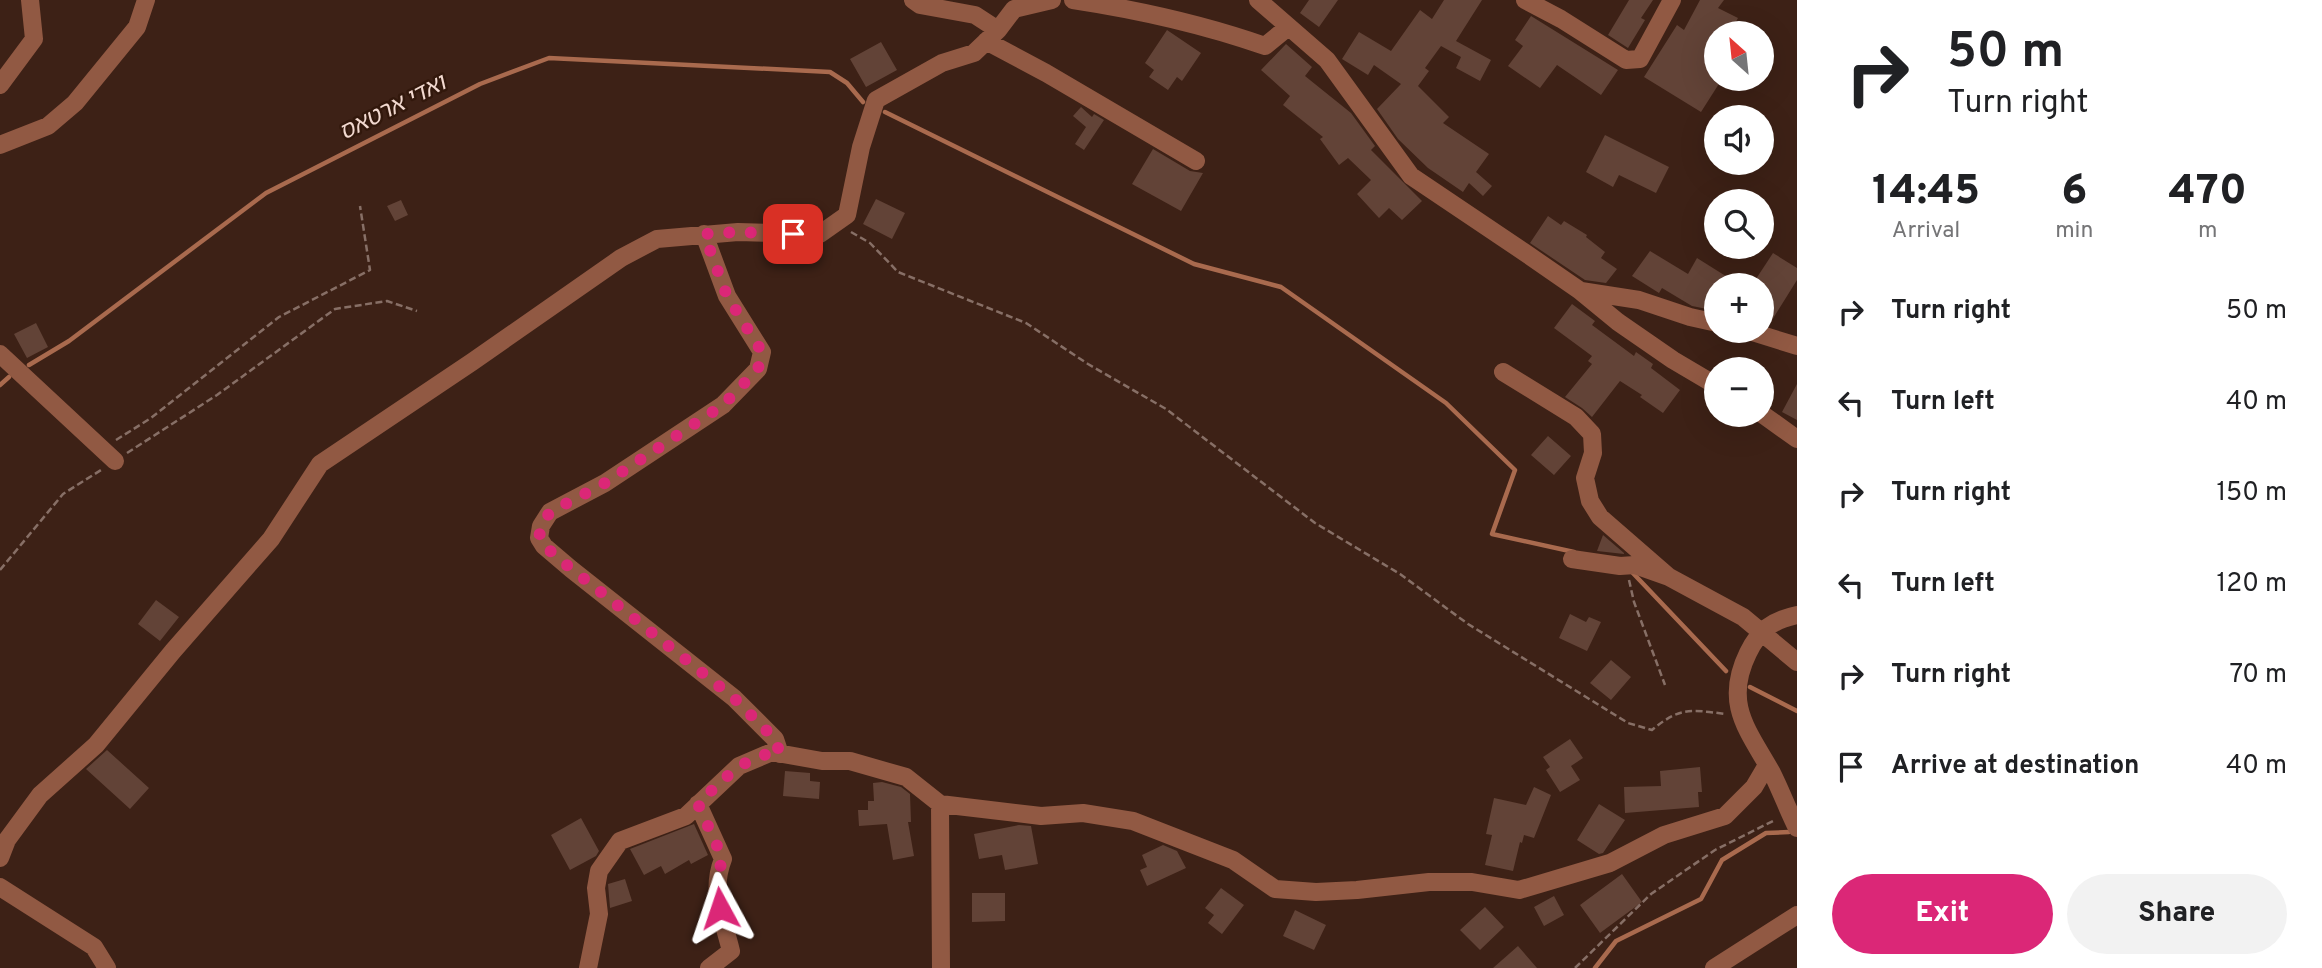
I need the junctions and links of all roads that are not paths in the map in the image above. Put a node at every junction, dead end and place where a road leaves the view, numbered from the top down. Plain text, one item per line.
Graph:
1 (30, 0) edge
2 (146, 0) edge
3 (913, 0) edge
4 (1052, 0) edge
5 (1073, 0) edge
6 (1258, 0) edge
7 (1525, 0) edge
8 (1672, 0) edge
9 (1287, 28) junction
10 (992, 36) junction
11 (0, 85) edge
12 (0, 145) edge
13 (1196, 161) dead end
14 (704, 234) junction
15 (1579, 290) junction
16 (1704, 320) edge
17 (1774, 338) edge
18 (1797, 345) edge
19 (0, 354) edge
20 (1503, 372) dead end
21 (1704, 378) edge
22 (1774, 423) edge
23 (1797, 439) edge
24 (108, 455) road end
25 (1572, 559) dead end
26 (1669, 577) junction
27 (1797, 615) edge
28 (1763, 631) junction
29 (1797, 662) edge
30 (780, 754) junction
31 (1767, 765) junction
32 (698, 804) junction
33 (940, 804) junction
34 (1794, 820) edge
35 (0, 858) edge
36 (0, 887) edge
37 (1797, 915) edge
38 (107, 968) edge
39 (587, 968) edge
40 (709, 968) edge
41 (941, 968) edge
42 (1714, 968) edge

1 - 11 street
2 - 12 street
3 - 10 street
4 - 10 street
5 - 9 street
6 - 9 street
7 - 8 street
9 - 15 street
10 - 13 street
10 - 14 street
14 - 30 street
14 - 35 street
15 - 16 street
15 - 21 street
17 - 18 street
19 - 24 street
20 - 26 street
22 - 23 street
25 - 26 street
26 - 28 street
27 - 28 street
28 - 29 street
28 - 31 street
30 - 32 street
30 - 33 street
31 - 33 street
31 - 34 street
32 - 39 street
32 - 40 street
33 - 41 street
36 - 38 street
37 - 42 street

